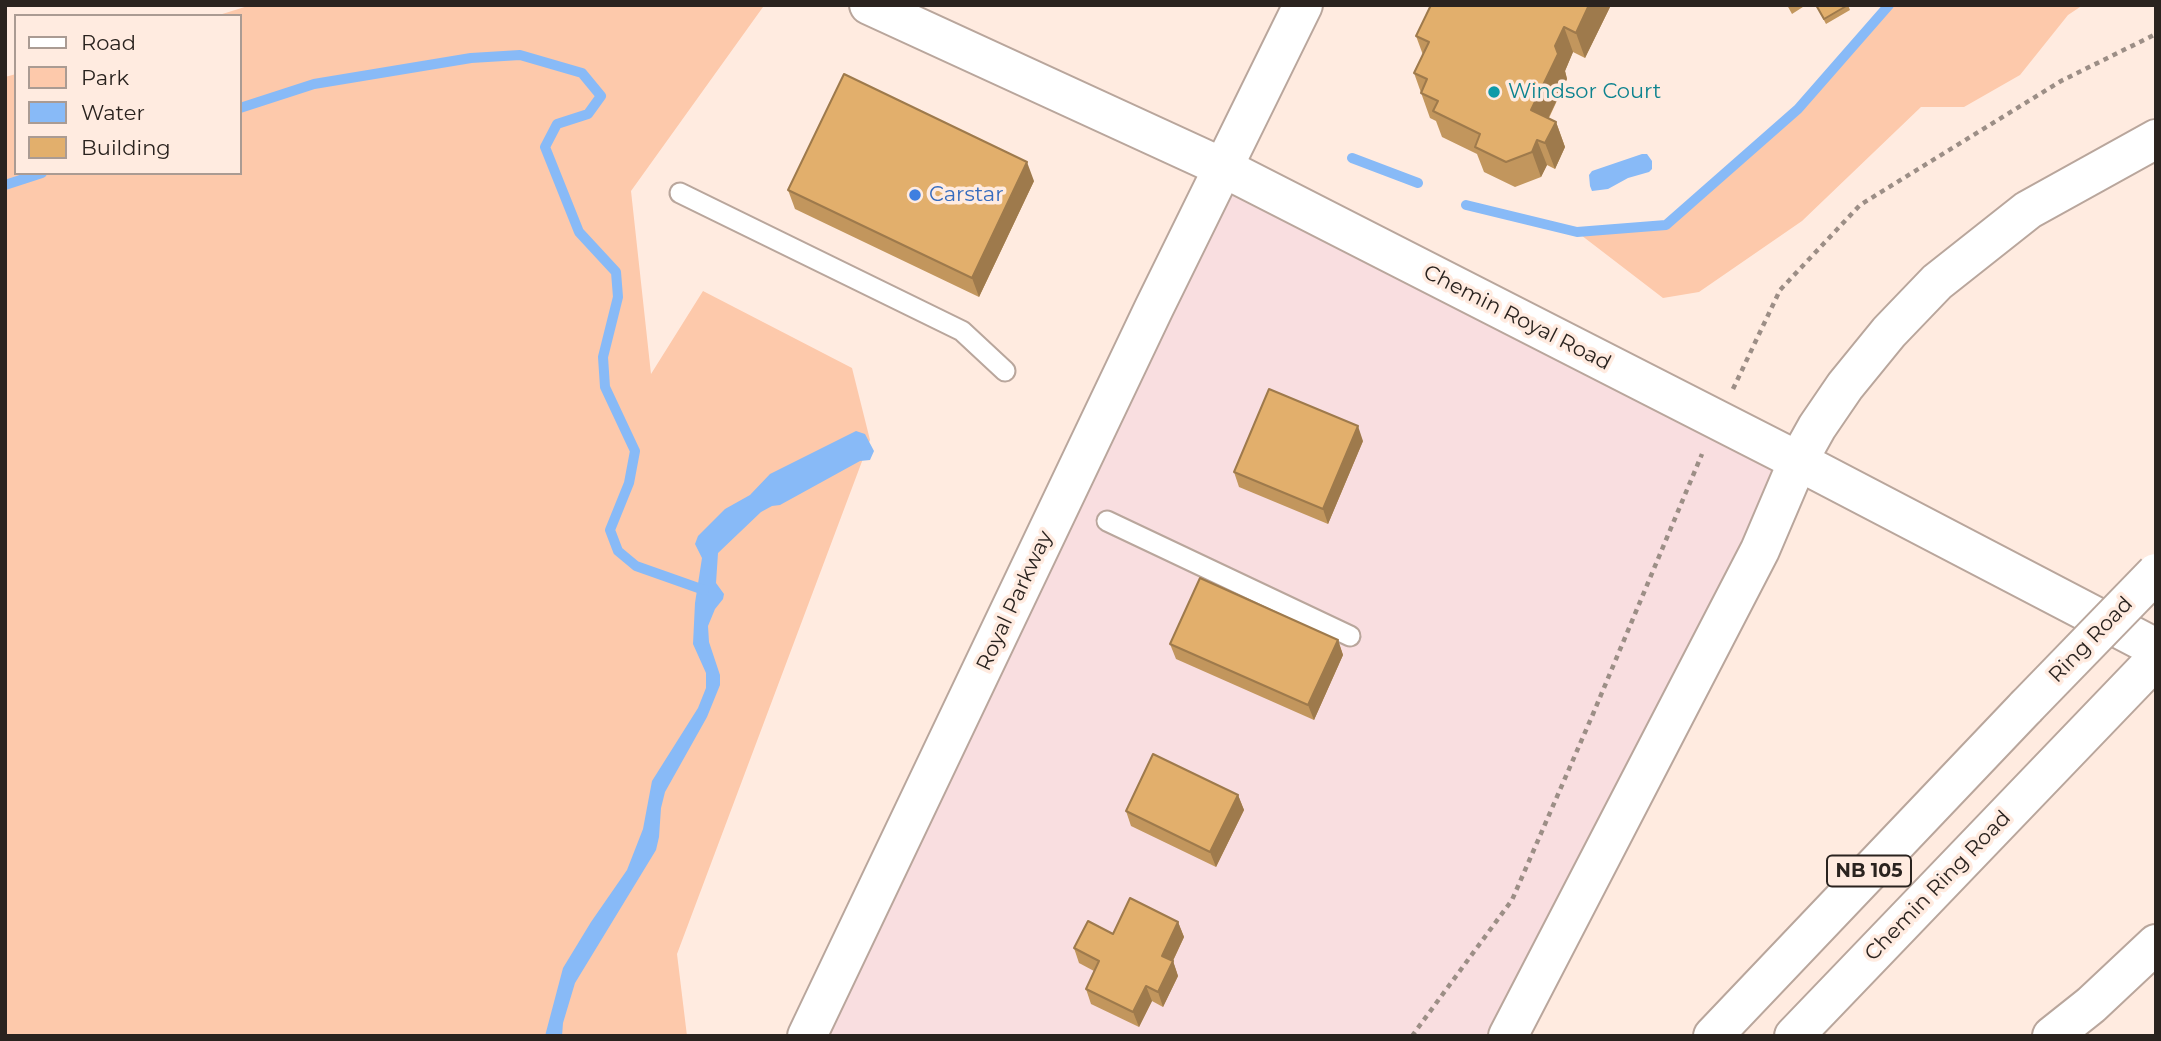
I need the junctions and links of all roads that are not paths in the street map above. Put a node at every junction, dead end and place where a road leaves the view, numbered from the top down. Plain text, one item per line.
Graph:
1 (869, 5) edge
2 (1303, 5) edge
3 (2156, 139) edge
4 (1224, 168) junction
5 (680, 193) dead end
6 (1005, 371) dead end
7 (1798, 461) junction
8 (1107, 521) dead end
9 (2156, 573) edge
10 (1350, 636) dead end
11 (2156, 648) edge
12 (2156, 659) edge
13 (2156, 944) edge
14 (807, 1036) edge
15 (1508, 1036) edge
16 (1713, 1036) edge
17 (1794, 1036) edge
18 (2052, 1036) edge

1 - 4 main road, Chemin Royal Road
2 - 4 main road, Royal Parkway
3 - 7 main road
4 - 7 main road, Chemin Royal Road
4 - 14 main road, Royal Parkway
5 - 6 lane
7 - 11 main road, Chemin Royal Road
7 - 15 main road
8 - 10 lane
9 - 16 main road, Ring Road / NB 105, bridge
12 - 17 main road, Chemin Ring Road / NB 105
13 - 18 main road

